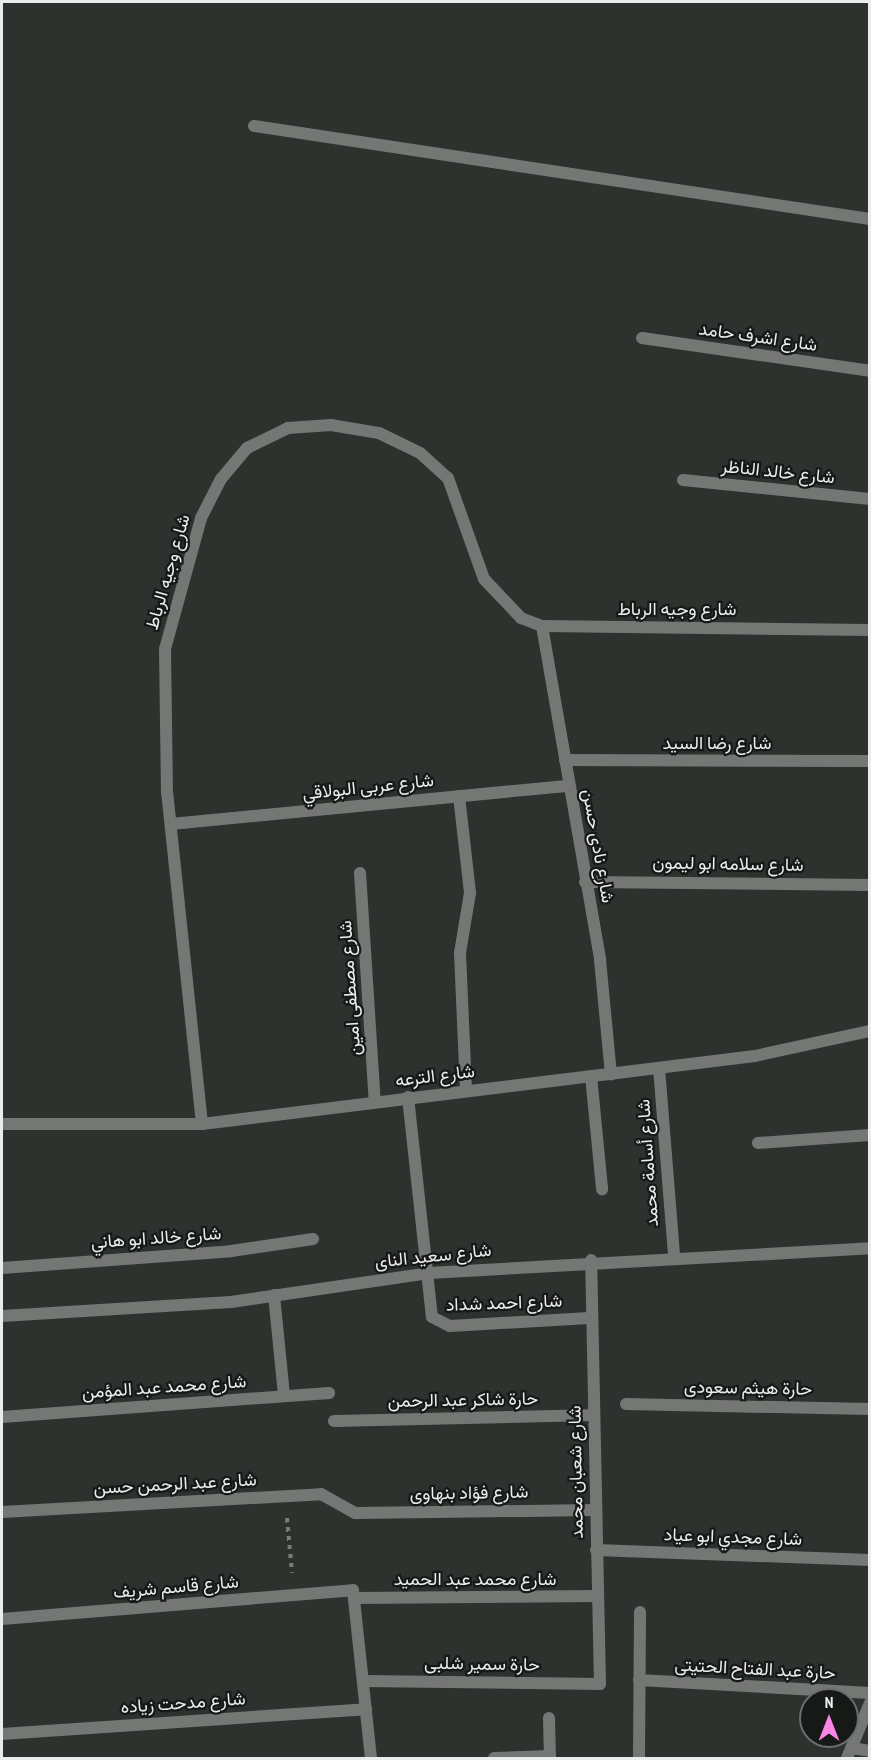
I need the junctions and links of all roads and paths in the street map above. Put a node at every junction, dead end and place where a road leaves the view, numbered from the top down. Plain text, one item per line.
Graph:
1 (254, 126) dead end
2 (870, 219) edge
3 (642, 338) dead end
4 (870, 371) edge
5 (683, 480) dead end
6 (870, 499) edge
7 (542, 626) junction
8 (870, 630) edge
9 (565, 760) junction
10 (870, 761) edge
11 (569, 786) junction
12 (459, 796) junction
13 (171, 824) junction
14 (360, 873) dead end
15 (585, 882) junction
16 (870, 885) edge
17 (870, 1031) edge
18 (659, 1068) junction
19 (611, 1074) junction
20 (591, 1076) junction
21 (466, 1089) junction
22 (408, 1097) junction
23 (375, 1101) junction
24 (2, 1124) edge
25 (202, 1124) junction
26 (870, 1135) edge
27 (758, 1143) dead end
28 (602, 1189) dead end
29 (313, 1239) dead end
30 (870, 1248) edge
31 (674, 1255) junction
32 (591, 1260) junction
33 (2, 1268) edge
34 (429, 1273) junction
35 (274, 1295) junction
36 (2, 1316) edge
37 (589, 1318) junction
38 (329, 1393) dead end
39 (284, 1396) junction
40 (626, 1404) dead end
41 (870, 1408) edge
42 (593, 1415) junction
43 (2, 1417) edge
44 (334, 1421) dead end
45 (285, 1496) junction
46 (344, 1510) joint
47 (595, 1510) junction
48 (2, 1512) edge
49 (596, 1550) junction
50 (870, 1560) edge
51 (353, 1594) junction
52 (294, 1595) junction
53 (597, 1596) junction
54 (640, 1612) dead end
55 (2, 1619) edge
56 (639, 1680) junction
57 (363, 1681) junction
58 (600, 1684) joint
59 (870, 1693) edge
60 (870, 1703) edge
61 (366, 1709) junction
62 (549, 1718) dead end
63 (2, 1734) edge
64 (870, 1751) edge
65 (849, 1753) edge
66 (550, 1757) edge
67 (371, 1758) edge
68 (494, 1758) edge
69 (639, 1758) edge

1 - 2 street
3 - 4 street, شارع اشرف حامد
5 - 6 street, شارع خالد الناظر
7 - 8 street, شارع وجيه الرباط
7 - 9 street, شارع نادى حسن
7 - 13 street, شارع وجيه الرباط
9 - 10 street, شارع رضا السيد
9 - 11 street, شارع نادى حسن
11 - 12 street, شارع عربى البولاقي
11 - 15 street, شارع نادى حسن
12 - 13 street, شارع عربى البولاقي
12 - 21 street
13 - 25 street, شارع وجيه الرباط
14 - 23 street, شارع مصطفى امين
15 - 16 street, شارع سلامه ابو ليمون
15 - 19 street, شارع نادى حسن
17 - 18 street, شارع الترعه
18 - 19 street, شارع الترعه
18 - 31 street, شارع أسامة محمد
19 - 20 street, شارع الترعه
20 - 21 street, شارع الترعه
20 - 28 street
21 - 22 street, شارع الترعه
22 - 23 street, شارع الترعه
22 - 34 street
23 - 25 street, شارع الترعه
24 - 25 street, شارع الترعه
26 - 27 street
29 - 33 street, شارع خالد ابو هاني
30 - 31 street, شارع سعيد الناى
31 - 32 street, شارع سعيد الناى
32 - 34 street, شارع سعيد الناى
32 - 37 street, شارع شعبان محمد
34 - 35 street, شارع سعيد الناى
34 - 37 street, شارع احمد شداد
35 - 36 street, شارع سعيد الناى
35 - 39 street
37 - 42 street, شارع شعبان محمد
38 - 39 street, شارع محمد عبد المؤمن
39 - 43 street, شارع محمد عبد المؤمن
40 - 41 street, حارة هيثم سعودى
42 - 44 street, حارة شاكر عبد الرحمن
42 - 47 street, شارع شعبان محمد
45 - 46 street, شارع عبد الرحمن حسن
45 - 48 street, شارع عبد الرحمن حسن
45 - 52 path
46 - 47 street, شارع فؤاد بنهاوى
47 - 49 street, شارع شعبان محمد
49 - 50 street, شارع مجدي ابو عياد
49 - 53 street, شارع شعبان محمد
51 - 52 street, شارع قاسم شريف
51 - 53 street, شارع محمد عبد الحميد
51 - 57 street
52 - 55 street, شارع قاسم شريف
53 - 58 street, شارع شعبان محمد
54 - 56 street
56 - 59 street, حارة عبد الفتاح الحتيتى
56 - 69 street
57 - 58 street, حارة سمير شلبى
57 - 61 street
60 - 65 street
61 - 63 street, شارع مدحت زياده
61 - 67 street
62 - 66 street
64 - 65 street
66 - 68 street

